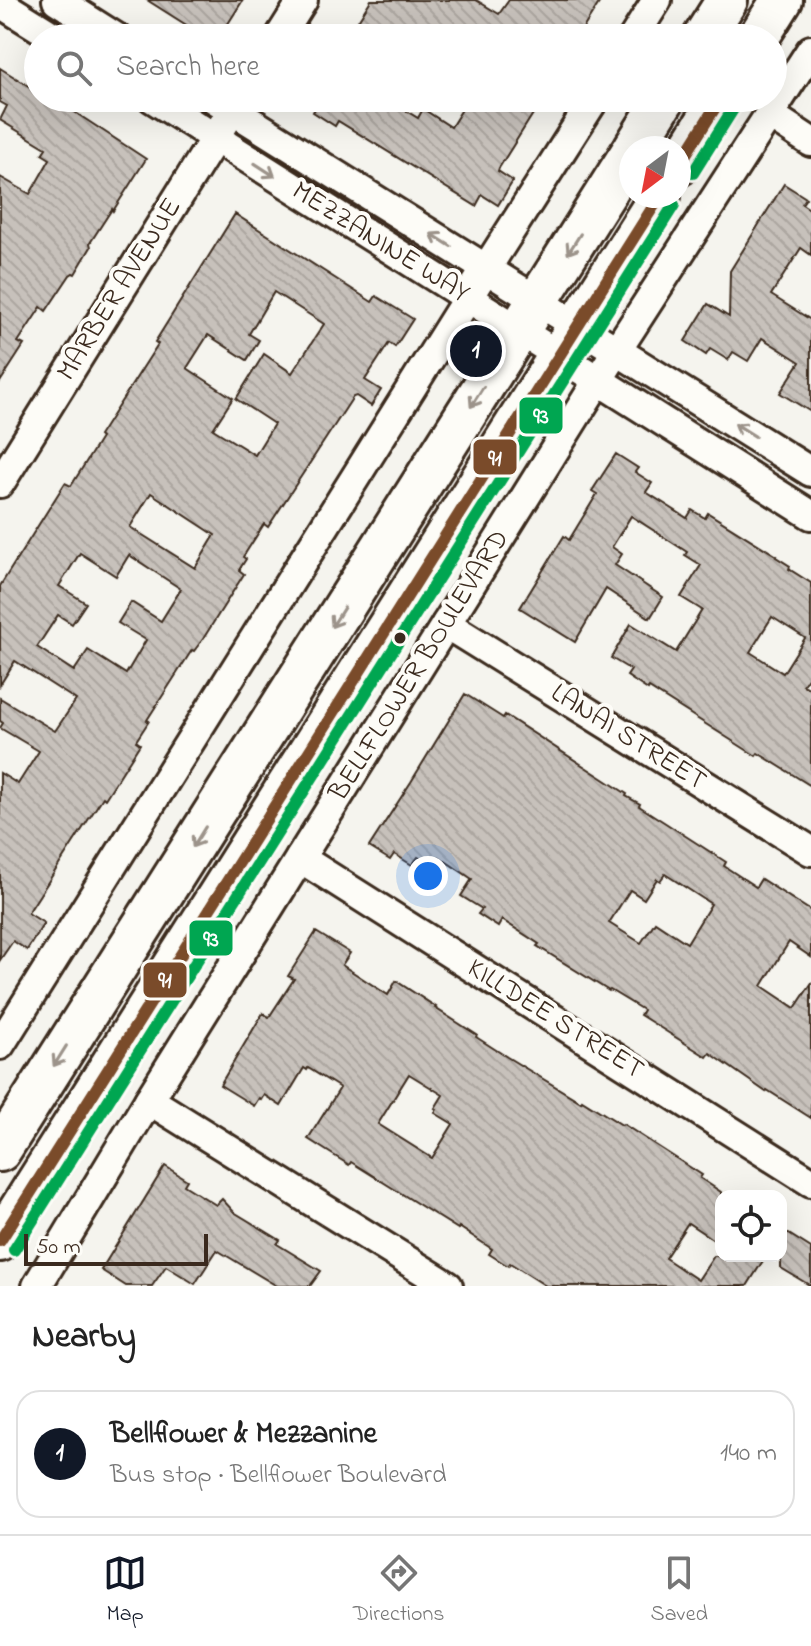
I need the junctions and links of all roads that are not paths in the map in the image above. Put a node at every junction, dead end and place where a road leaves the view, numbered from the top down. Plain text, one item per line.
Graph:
1 (57, 0) edge
2 (303, 0) edge
3 (657, 0) edge
4 (727, 0) edge
5 (782, 0) edge
6 (0, 3) edge
7 (34, 24) edge
8 (95, 24) edge
9 (288, 24) edge
10 (642, 24) edge
11 (712, 24) edge
12 (767, 24) edge
13 (811, 50) edge
14 (787, 88) edge
15 (174, 112) edge
16 (225, 112) edge
17 (244, 112) edge
18 (586, 112) edge
19 (656, 112) edge
20 (712, 112) edge
21 (772, 112) edge
22 (770, 115) junction
23 (641, 136) edge
24 (215, 138) junction
25 (811, 142) edge
26 (691, 146) edge
27 (619, 171) edge
28 (652, 208) edge
29 (486, 269) junction
30 (467, 298) junction
31 (528, 316) junction
32 (569, 341) junction
33 (617, 350) junction
34 (598, 381) junction
35 (811, 472) edge
36 (0, 483) edge
37 (811, 515) edge
38 (446, 624) junction
39 (811, 851) edge
40 (300, 858) junction
41 (8, 1014) edge
42 (0, 1045) edge
43 (149, 1100) junction
44 (0, 1151) edge
45 (811, 1182) edge
46 (0, 1241) edge
47 (37, 1286) edge
48 (448, 1286) edge

1 - 8 street
2 - 9 street
3 - 10 street
4 - 11 main road
5 - 12 main road
6 - 7 street
13 - 14 street, BELLFLOWER BOULEVARD
15 - 24 street, MEZZANINE WAY
16 - 24 street, MARBER AVENUE
29 -> 17 street, MEZZANINE WAY
18 - 29 street
19 - 23 main road
20 - 26 main road
21 - 22 street, BELLFLOWER BOULEVARD
22 - 25 street
22 - 33 street, BELLFLOWER BOULEVARD
24 -> 30 street, MEZZANINE WAY
24 - 36 street, MARBER AVENUE
27 -> 31 main road
28 - 32 main road, BELLFLOWER BOULEVARD
29 - 30 street
29 - 31 street, MEZZANINE WAY
30 - 31 street, MEZZANINE WAY
30 - 41 street
31 - 32 street, MEZZANINE WAY
31 -> 44 main road
32 - 33 street, MEZZANINE WAY
32 - 34 street, MEZZANINE WAY
32 - 46 main road, BELLFLOWER BOULEVARD
33 - 34 street, BELLFLOWER BOULEVARD
35 -> 33 street, MEZZANINE WAY
34 - 37 street, MEZZANINE WAY
34 - 38 street, BELLFLOWER BOULEVARD
38 - 39 street, LANAI STREET
38 - 40 street, BELLFLOWER BOULEVARD
40 - 43 street, BELLFLOWER BOULEVARD
40 - 45 street, KILLDEE STREET
41 - 42 street
43 - 47 street, BELLFLOWER BOULEVARD
43 - 48 street

